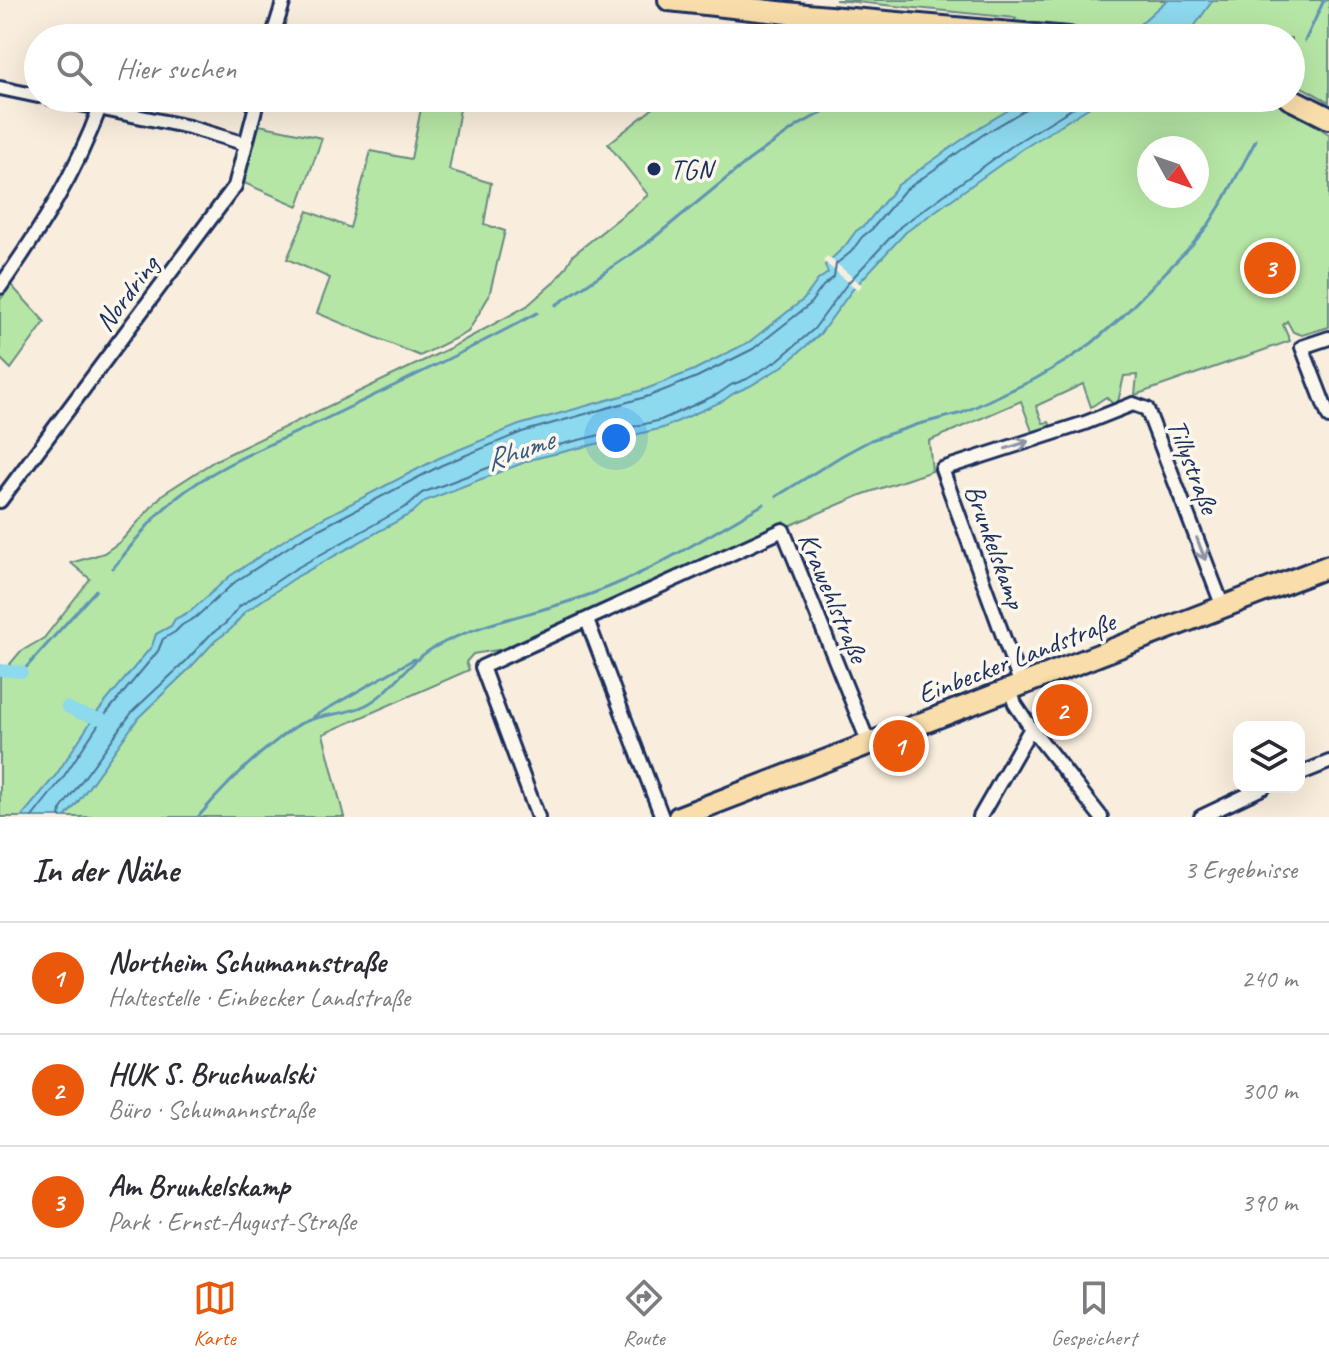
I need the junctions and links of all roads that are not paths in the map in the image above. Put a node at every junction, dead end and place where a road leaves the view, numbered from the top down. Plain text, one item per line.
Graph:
1 (284, 0) edge
2 (669, 0) edge
3 (276, 24) edge
4 (913, 24) edge
5 (0, 88) edge
6 (24, 93) edge
7 (1305, 106) edge
8 (98, 112) edge
9 (122, 112) edge
10 (254, 112) edge
11 (1329, 118) edge
12 (246, 144) junction
13 (0, 287) edge
14 (1329, 338) edge
15 (1329, 417) edge
16 (942, 469) joint
17 (0, 501) edge
18 (1329, 566) edge
19 (1223, 607) junction
20 (587, 620) junction
21 (1016, 687) junction
22 (1031, 728) junction
23 (869, 744) junction
24 (1329, 762) edge
25 (1305, 772) edge
26 (1251, 793) edge
27 (538, 817) edge
28 (662, 817) edge
29 (679, 817) edge
30 (980, 817) edge
31 (1101, 817) edge
32 (1201, 817) edge

1 - 3 street
2 - 4 main road
5 - 6 street
7 - 11 main road
8 - 13 street
9 - 12 street
10 - 12 street, Nordring
12 - 17 street, Nordring
14 - 15 street
16 -> 19 street, Tillystraße
16 - 21 street, Brunkelskamp
18 - 19 main road, Einbecker Landstraße
19 - 21 main road, Einbecker Landstraße
20 - 23 street, Krawehlstraße
20 - 27 street
20 - 28 street
21 - 22 street, Brunkelskamp
21 - 23 main road, Einbecker Landstraße
22 - 30 street
22 - 31 street, Brunkelskamp
23 - 29 main road, Einbecker Landstraße
24 - 25 street
26 - 32 street

